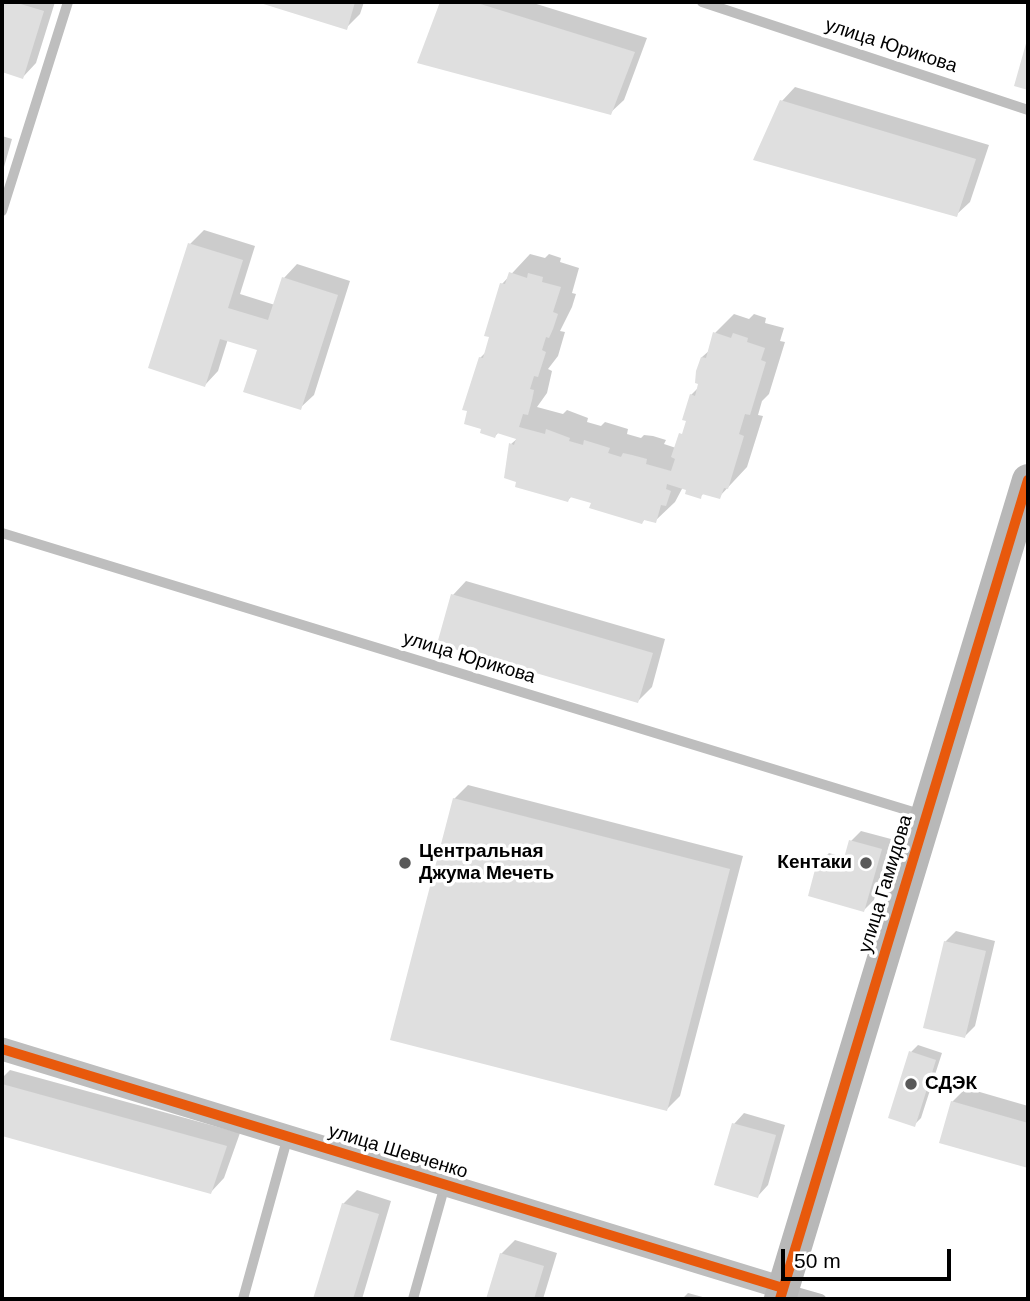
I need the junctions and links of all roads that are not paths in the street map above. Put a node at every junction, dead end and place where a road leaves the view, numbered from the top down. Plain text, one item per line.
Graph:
1 (68, 2) edge
2 (702, 2) edge
3 (714, 4) edge
4 (1028, 110) edge
5 (2, 211) edge
6 (1028, 480) edge
7 (2, 533) edge
8 (925, 816) junction
9 (2, 1049) edge
10 (288, 1136) junction
11 (445, 1185) junction
12 (782, 1294) edge
13 (243, 1299) edge
14 (413, 1299) edge
15 (821, 1299) edge

1 - 5 lane
2 - 3 lane, улица Юрикова
3 - 4 lane, улица Юрикова
6 - 8 street, улица Гамидова
7 - 8 lane, улица Юрикова
8 - 12 street, улица Гамидова
9 - 10 street, улица Шевченко
10 - 11 street, улица Шевченко
10 - 13 lane
11 - 12 street, улица Шевченко
11 - 14 lane
12 - 15 lane, улица Шевченко

